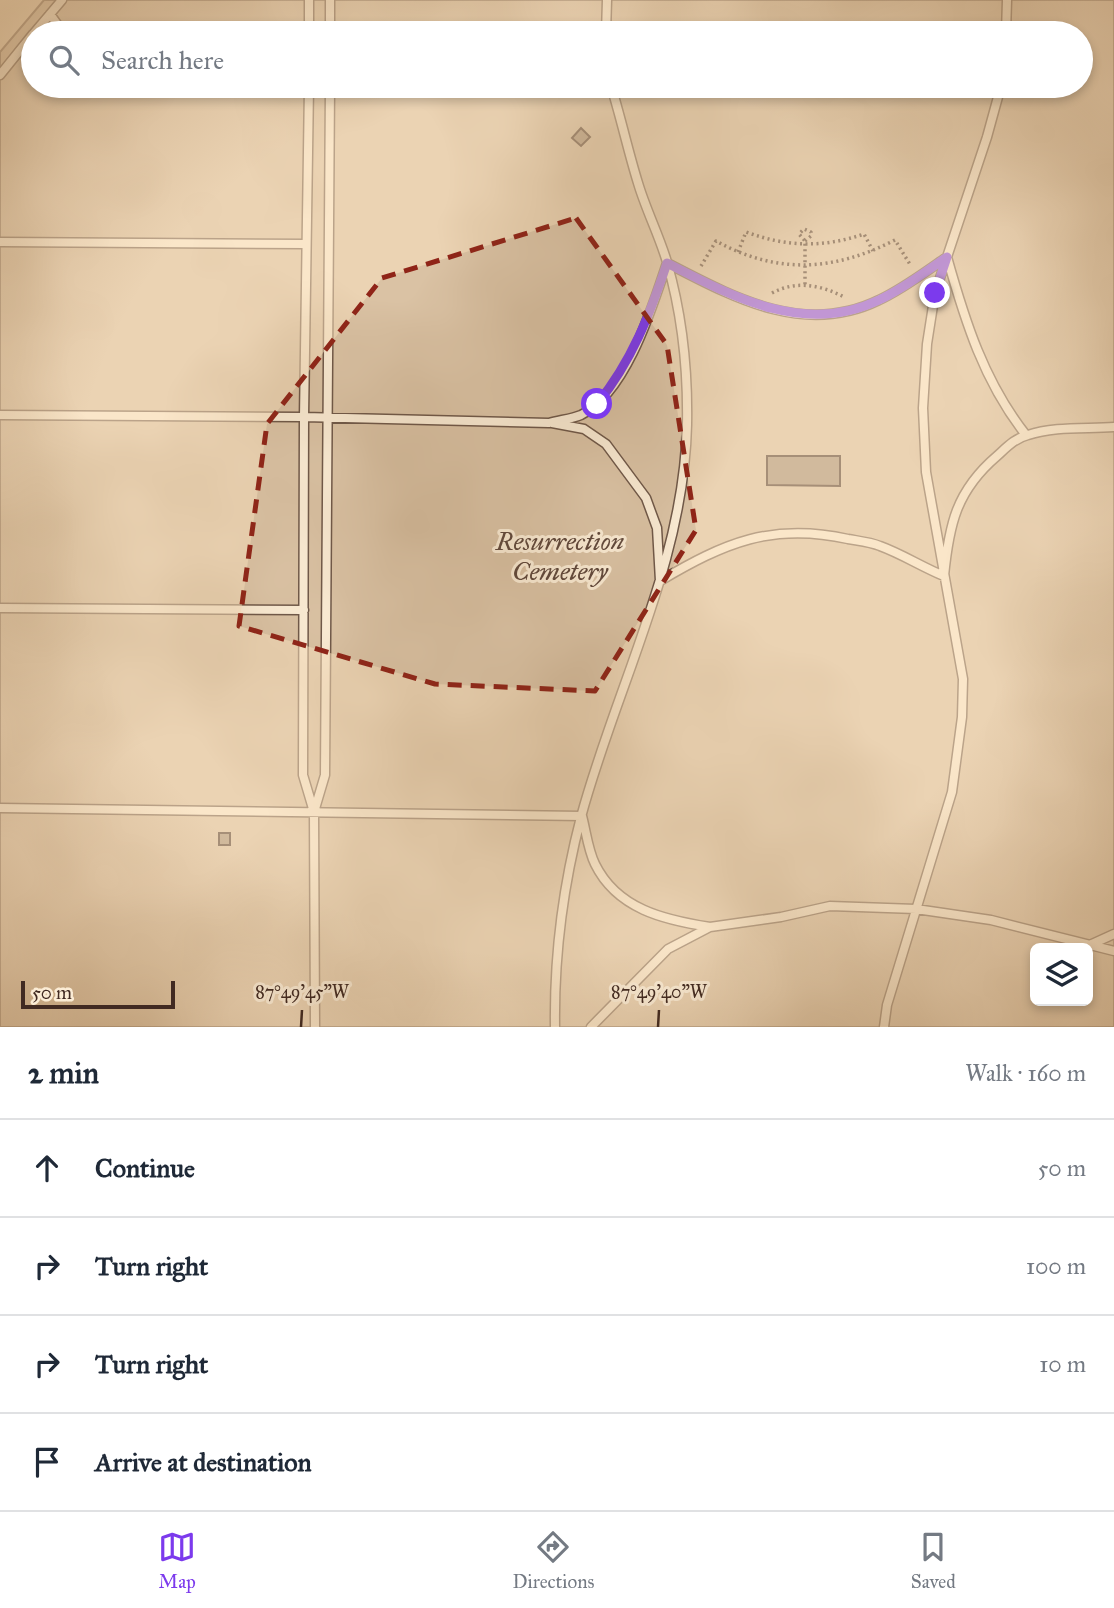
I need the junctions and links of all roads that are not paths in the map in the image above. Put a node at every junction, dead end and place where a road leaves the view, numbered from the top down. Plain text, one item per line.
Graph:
1 (62, 0) edge
2 (309, 0) edge
3 (330, 0) edge
4 (607, 0) edge
5 (1015, 0) edge
6 (1008, 5) edge
7 (50, 14) junction
8 (44, 21) edge
9 (55, 21) edge
10 (309, 21) edge
11 (330, 21) edge
12 (606, 21) edge
13 (21, 50) edge
14 (0, 75) edge
15 (309, 98) edge
16 (330, 98) edge
17 (614, 98) edge
18 (998, 98) edge
19 (0, 242) edge
20 (306, 244) junction
21 (947, 257) junction
22 (667, 263) junction
23 (0, 415) edge
24 (304, 417) junction
25 (327, 417) junction
26 (549, 423) junction
27 (1114, 427) edge
28 (1027, 435) junction
29 (944, 576) junction
30 (660, 581) junction
31 (0, 608) edge
32 (304, 610) junction
33 (0, 808) edge
34 (314, 812) junction
35 (582, 816) junction
36 (916, 909) junction
37 (710, 927) junction
38 (1114, 934) edge
39 (1088, 943) edge
40 (1093, 944) edge
41 (1093, 944) edge
42 (1114, 951) edge
43 (315, 1027) edge
44 (555, 1027) edge
45 (591, 1027) edge
46 (884, 1027) edge

1 - 7 lane
2 - 10 lane
3 - 11 lane
4 - 12 lane
5 - 6 lane
7 - 8 lane
7 - 9 lane
13 - 14 lane
15 - 20 lane
16 - 25 lane
17 - 22 lane
18 - 21 lane
19 - 20 lane
20 - 24 lane
21 - 22 lane
21 - 28 lane
21 - 29 lane
22 - 26 lane
22 - 30 lane
23 - 24 lane
24 - 25 lane
24 - 32 lane
25 - 26 lane
25 - 34 lane
26 - 30 lane
27 - 28 lane
28 - 29 lane
29 - 30 lane
29 - 36 lane
30 - 35 lane
31 - 32 lane
32 - 34 lane
33 - 34 lane
34 - 35 lane
34 - 43 lane
35 - 37 lane
35 - 44 lane
36 - 37 lane
36 - 39 lane
36 - 46 lane
37 - 45 lane
38 - 40 lane
41 - 42 lane

